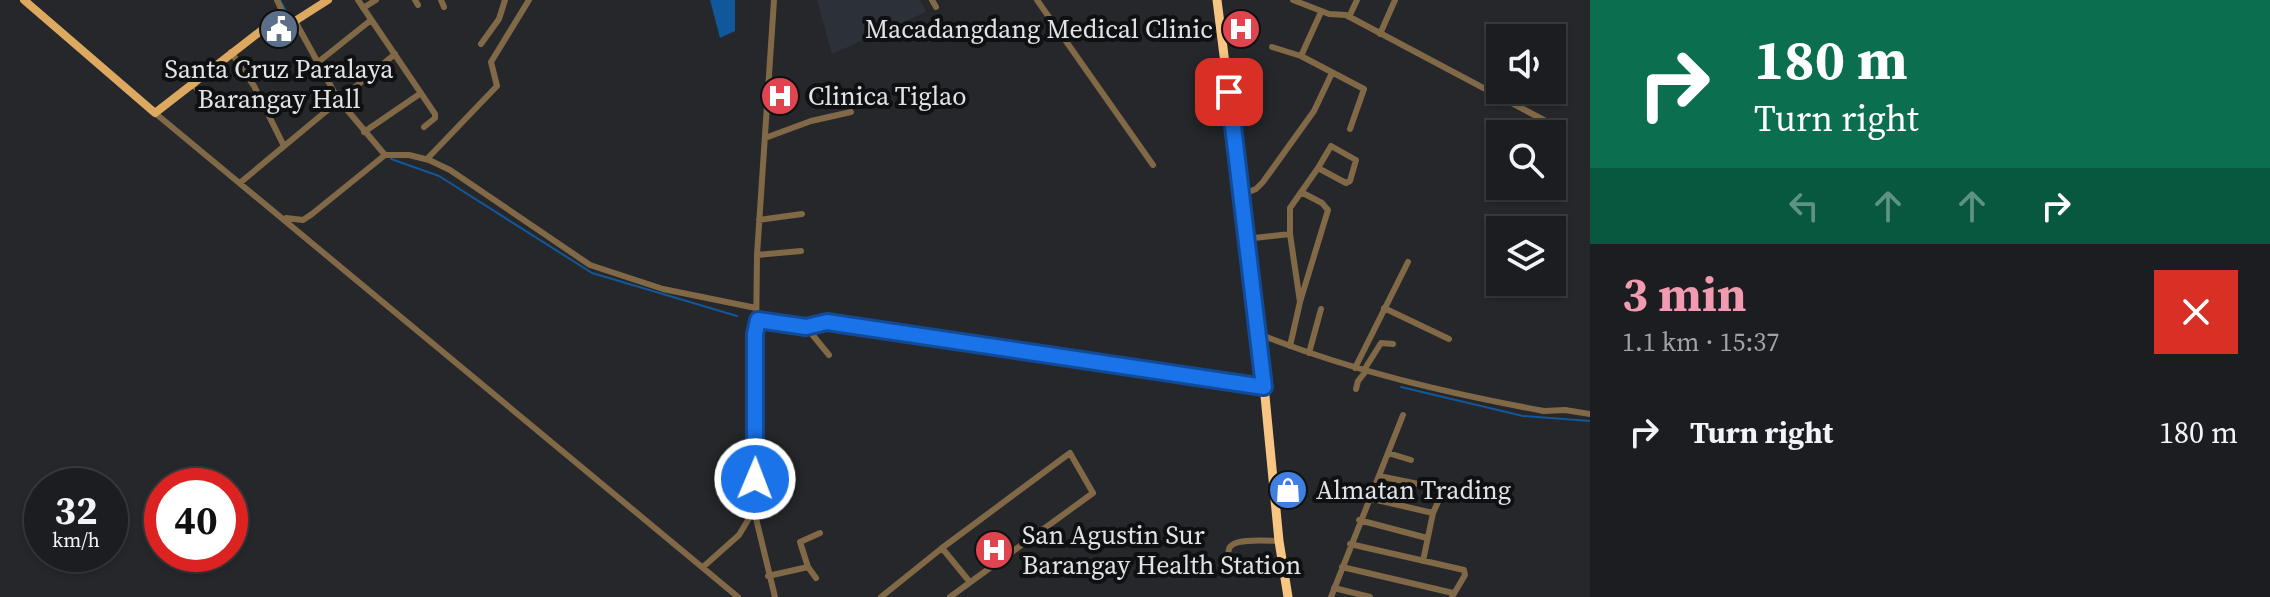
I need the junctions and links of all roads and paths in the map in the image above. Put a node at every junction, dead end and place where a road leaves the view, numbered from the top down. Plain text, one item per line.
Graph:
1 (24, 0) edge
2 (277, 0) edge
3 (328, 0) edge
4 (358, 0) edge
5 (376, 0) edge
6 (505, 0) edge
7 (529, 0) edge
8 (774, 0) edge
9 (1037, 0) edge
10 (1217, 0) edge
11 (1293, 0) edge
12 (1357, 0) edge
13 (1395, 0) edge
14 (363, 8) junction
15 (1321, 12) junction
16 (1349, 17) junction
17 (371, 20) junction
18 (290, 21) junction
19 (1380, 34) junction
20 (481, 44) dead end
21 (1272, 47) dead end
22 (231, 52) junction
23 (395, 54) junction
24 (1301, 56) junction
25 (317, 63) junction
26 (1332, 73) junction
27 (193, 85) junction
28 (421, 93) junction
29 (338, 99) junction
30 (212, 105) dead end
31 (851, 112) dead end
32 (155, 113) junction
33 (1544, 120) edge
34 (424, 127) dead end
35 (1350, 129) dead end
36 (364, 132) junction
37 (765, 138) junction
38 (283, 144) junction
39 (385, 155) junction
40 (427, 159) junction
41 (1153, 165) dead end
42 (1318, 168) junction
43 (241, 182) junction
44 (1301, 192) junction
45 (1240, 195) junction
46 (802, 214) dead end
47 (282, 217) junction
48 (759, 220) junction
49 (1290, 234) junction
50 (1245, 239) junction
51 (801, 251) dead end
52 (757, 255) junction
53 (1408, 262) dead end
54 (1300, 302) junction
55 (756, 308) junction
56 (1384, 308) junction
57 (1321, 309) dead end
58 (758, 320) junction
59 (806, 327) junction
60 (1259, 334) junction
61 (1449, 339) dead end
62 (1393, 344) dead end
63 (1290, 346) junction
64 (1309, 353) junction
65 (829, 355) dead end
66 (1355, 368) junction
67 (1365, 370) junction
68 (1264, 387) junction
69 (1356, 389) dead end
70 (1590, 414) edge
71 (1403, 415) dead end
72 (1388, 453) junction
73 (1411, 460) dead end
74 (1379, 476) junction
75 (1368, 498) junction
76 (754, 510) junction
77 (1433, 513) junction
78 (1359, 520) junction
79 (820, 533) dead end
80 (1427, 538) junction
81 (1279, 541) junction
82 (1350, 544) junction
83 (942, 548) junction
84 (1423, 561) junction
85 (703, 567) junction
86 (808, 567) junction
87 (1342, 567) junction
88 (1230, 569) dead end
89 (768, 576) junction
90 (816, 578) dead end
91 (969, 581) junction
92 (1334, 588) junction
93 (1453, 595) edge
94 (738, 597) edge
95 (775, 597) edge
96 (881, 597) edge
97 (950, 597) edge
98 (1288, 597) edge
99 (1331, 597) edge
100 (1370, 597) edge

1 - 32 main road
2 - 18 street
3 - 18 main road
4 - 14 street
5 - 14 street
6 - 20 street
7 - 40 street
8 - 37 street
9 - 41 street
10 - 45 highway
11 - 15 street
12 - 16 street
13 - 19 street
14 - 17 street
15 - 16 street
15 - 24 street
16 - 19 street
17 - 23 street
17 - 25 street
18 - 22 main road
18 - 25 street
19 - 33 street
21 - 24 street
22 - 27 main road
22 - 38 street
23 - 28 street
23 - 29 street
24 - 26 street
25 - 29 street
26 - 35 street
26 - 45 street
27 - 30 street
27 - 32 main road
28 - 34 street
28 - 36 street
29 - 36 street
29 - 38 street
31 - 37 street
32 - 43 street
36 - 39 street
37 - 48 street
38 - 43 street
39 - 40 street
39 - 47 street
40 - 55 street
42 - 42 street
42 - 44 street
43 - 47 street
44 - 49 street
44 - 54 street
45 - 50 highway
46 - 48 street
47 - 85 street
48 - 52 street
49 - 50 street
49 - 54 street
50 - 60 highway
51 - 52 street
52 - 55 street
53 - 56 street
54 - 63 street
55 - 58 street
56 - 61 street
56 - 66 street
57 - 64 street
58 - 59 street
58 - 76 street
59 - 65 street
59 - 68 street
60 - 63 street
60 - 68 highway
62 - 67 street
63 - 64 street
64 - 66 street
66 - 67 street
67 - 69 street
67 - 70 street
68 - 81 highway
71 - 72 street
72 - 73 street
72 - 74 street
74 - 75 street
74 - 77 street
75 - 77 street
75 - 78 street
76 - 85 street
76 - 89 street
77 - 80 street
78 - 80 street
78 - 82 street
79 - 86 street
80 - 84 street
81 - 88 street
81 - 98 highway
82 - 84 street
82 - 87 street
83 - 91 street
83 - 91 street
83 - 96 street
84 - 93 street
85 - 94 street
86 - 89 street
86 - 90 street
87 - 92 street
87 - 93 street
89 - 95 street
91 - 97 street
92 - 99 street
92 - 100 street

